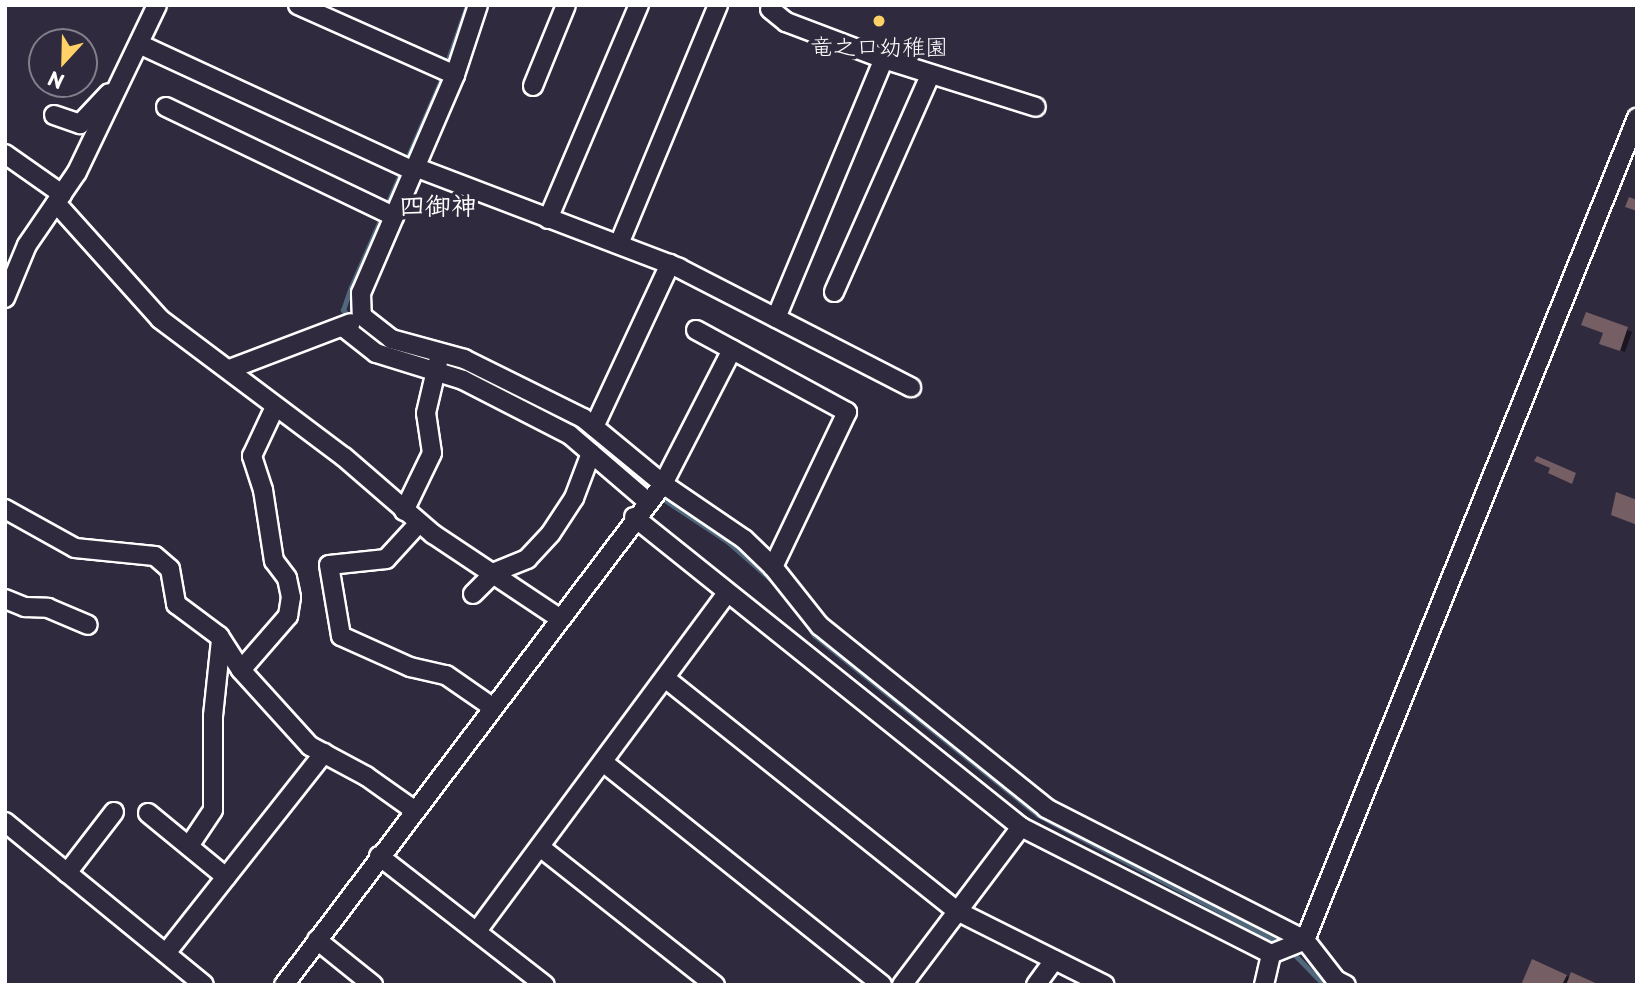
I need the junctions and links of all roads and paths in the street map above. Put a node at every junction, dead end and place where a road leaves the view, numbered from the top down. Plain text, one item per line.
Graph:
1 (157, 5) edge
2 (299, 5) edge
3 (478, 5) edge
4 (566, 5) edge
5 (639, 5) edge
6 (718, 5) edge
7 (766, 7) edge
8 (139, 44) junction
9 (884, 59) junction
10 (447, 72) junction
11 (930, 75) junction
12 (126, 76) junction
13 (533, 86) dead end
14 (166, 107) dead end
15 (1036, 107) dead end
16 (54, 115) dead end
17 (1637, 118) edge
18 (5, 154) edge
19 (408, 167) junction
20 (59, 199) junction
21 (386, 212) junction
22 (548, 219) junction
23 (619, 244) junction
24 (670, 264) junction
25 (6, 292) edge
26 (834, 292) dead end
27 (776, 318) junction
28 (352, 322) junction
29 (696, 330) dead end
30 (732, 350) junction
31 (438, 361) junction
32 (230, 369) junction
33 (911, 387) dead end
34 (275, 407) junction
35 (594, 427) junction
36 (591, 453) junction
37 (663, 484) junction
38 (647, 501) junction
39 (5, 509) edge
40 (404, 511) junction
41 (634, 517) junction
42 (419, 523) junction
43 (773, 566) junction
44 (495, 572) junction
45 (727, 593) junction
46 (473, 594) dead end
47 (5, 599) edge
48 (559, 618) junction
49 (88, 625) dead end
50 (221, 639) junction
51 (241, 670) junction
52 (665, 678) junction
53 (492, 707) junction
54 (324, 753) junction
55 (603, 762) junction
56 (414, 810) junction
57 (114, 812) dead end
58 (148, 813) dead end
59 (5, 822) edge
60 (1021, 827) junction
61 (189, 846) junction
62 (540, 847) junction
63 (379, 856) junction
64 (67, 873) junction
65 (226, 877) junction
66 (957, 911) junction
67 (477, 931) junction
68 (317, 940) junction
69 (1305, 940) junction
70 (166, 953) junction
71 (1271, 954) junction
72 (1054, 960) junction
73 (204, 985) edge
74 (284, 985) edge
75 (373, 985) edge
76 (545, 985) edge
77 (715, 985) edge
78 (882, 985) edge
79 (902, 985) edge
80 (1036, 985) edge
81 (1104, 985) edge
82 (1264, 985) edge
83 (1346, 985) edge

1 - 8 street
2 - 10 street
3 - 10 street
4 - 13 street
5 - 22 street
6 - 23 street
7 - 9 street
8 - 12 street
8 - 19 street
9 - 11 street
9 - 27 street
10 - 19 street
11 - 15 street
11 - 26 street
12 - 16 street
12 - 20 street
14 - 21 street
17 - 69 street
18 - 20 street
19 - 21 street
19 - 22 street
20 - 25 street
20 - 32 street
21 - 28 street
22 - 23 street
23 - 24 street
24 - 27 street
24 - 35 street
27 - 33 street
28 - 31 street
28 - 32 street
29 - 30 street
30 - 37 street
30 - 43 street
31 - 35 street
31 - 36 street
31 - 40 street
32 - 34 street
34 - 40 street
34 - 51 street
35 - 37 street
36 - 38 street
36 - 44 street
37 - 38 street
37 - 43 street
38 - 41 street
39 - 50 street
40 - 42 street
41 - 45 street
41 - 48 street
42 - 44 street
42 - 53 street
43 - 69 street
44 - 46 street
44 - 48 street
45 - 52 street
45 - 60 street
47 - 49 street
48 - 53 street
50 - 51 street
50 - 61 street
51 - 54 street
52 - 55 street
52 - 66 street
53 - 56 street
54 - 56 street
54 - 65 street
55 - 62 street
55 - 78 street
56 - 63 street
57 - 64 street
58 - 61 street
59 - 64 street
60 - 66 street
60 - 71 street
61 - 65 street
62 - 67 street
62 - 77 street
63 - 67 street
63 - 68 street
64 - 70 street
65 - 70 street
66 - 72 street
66 - 79 street
67 - 76 street
68 - 74 street
68 - 75 street
69 - 71 street
69 - 83 street
70 - 73 street
71 - 82 street
72 - 80 street
72 - 81 street

